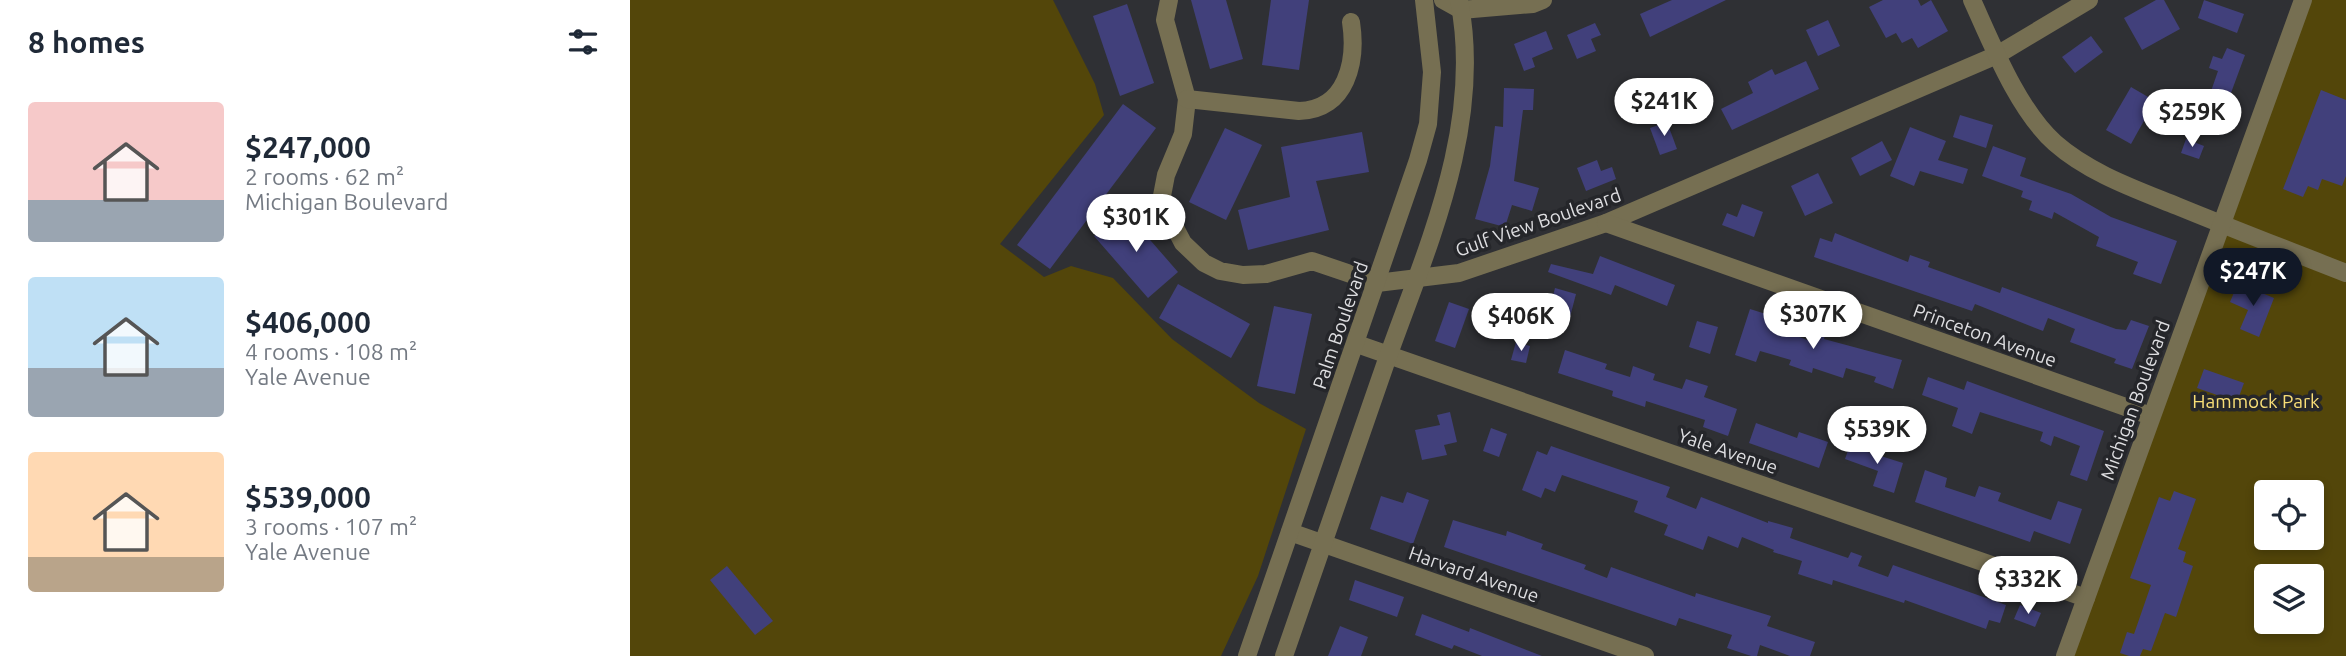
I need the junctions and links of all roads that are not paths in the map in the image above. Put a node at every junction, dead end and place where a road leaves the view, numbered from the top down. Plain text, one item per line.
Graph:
1 (1168, 0) edge
2 (1423, 0) edge
3 (1443, 0) edge
4 (1543, 0) edge
5 (1972, 0) edge
6 (2089, 0) edge
7 (2301, 1) edge
8 (1460, 5) edge
9 (1351, 22) dead end
10 (1997, 55) junction
11 (1187, 99) junction
12 (1606, 223) junction
13 (2220, 223) junction
14 (2346, 273) edge
15 (1418, 278) junction
16 (1377, 283) junction
17 (1357, 344) junction
18 (1389, 355) junction
19 (2151, 416) junction
20 (1290, 532) junction
21 (1323, 544) junction
22 (2086, 598) junction
23 (1247, 656) edge
24 (1284, 656) edge
25 (1645, 656) edge
26 (2065, 656) edge

1 - 11 street, Gulf View Boulevard
2 - 16 street, Palm Boulevard
3 - 8 street
4 - 8 street
5 - 10 street
6 - 10 street, Gulf View Boulevard
7 - 13 street, Michigan Boulevard
8 - 15 street
9 - 11 street
10 - 12 street, Gulf View Boulevard
10 - 13 street
11 - 16 street, Gulf View Boulevard
12 - 15 street, Gulf View Boulevard
12 - 19 street, Princeton Avenue
13 - 14 street
13 - 19 street, Michigan Boulevard
15 - 16 street, Gulf View Boulevard
15 - 18 street
16 - 17 street, Palm Boulevard
17 - 18 street, Yale Avenue
17 - 20 street, Palm Boulevard
18 - 21 street
18 - 22 street, Yale Avenue
19 - 22 street, Michigan Boulevard
20 - 21 street, Harvard Avenue
20 - 23 street, Palm Boulevard
21 - 24 street
21 - 25 street, Harvard Avenue
22 - 26 street, Michigan Boulevard

